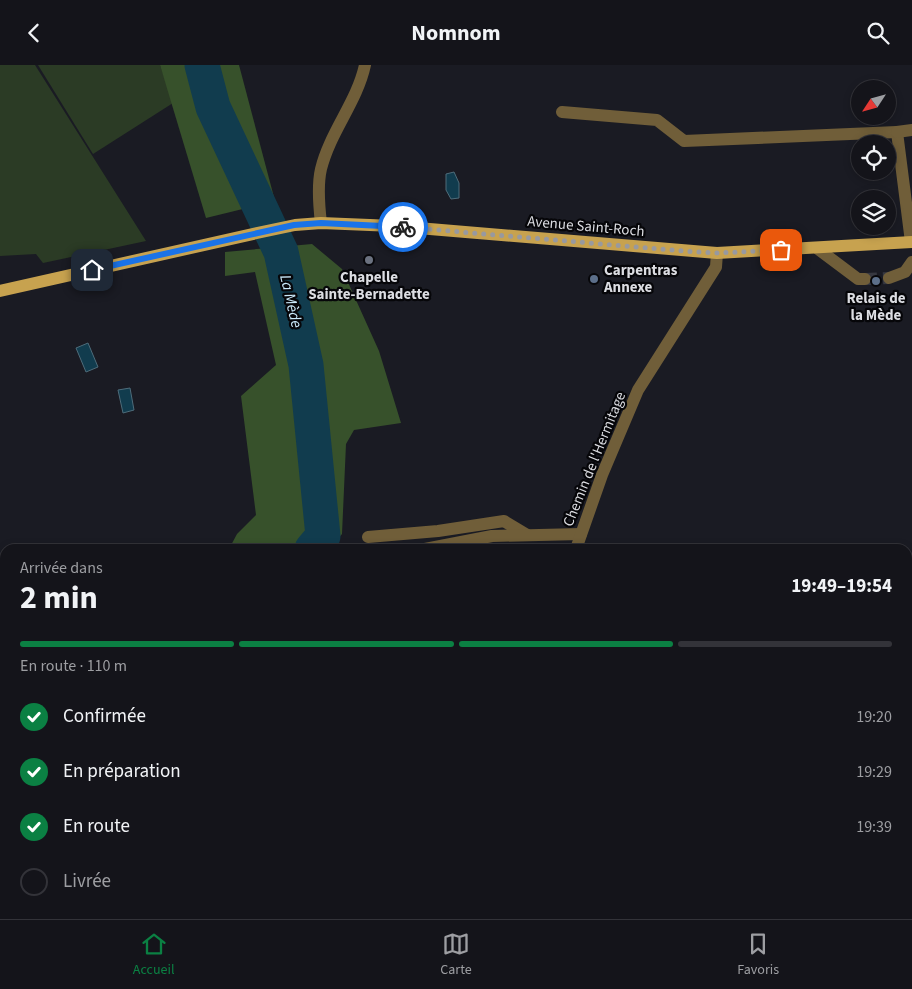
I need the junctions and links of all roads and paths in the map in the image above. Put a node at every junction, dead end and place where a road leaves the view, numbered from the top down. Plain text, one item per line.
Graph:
1 (365, 65) edge
2 (562, 112) dead end
3 (912, 130) edge
4 (897, 132) junction
5 (321, 223) junction
6 (911, 242) edge
7 (818, 249) junction
8 (717, 253) junction
9 (912, 263) edge
10 (889, 278) tunnel mouth
11 (864, 279) tunnel mouth
12 (0, 291) edge
13 (527, 535) junction
14 (581, 535) junction
15 (368, 537) dead end
16 (451, 544) edge
17 (578, 544) edge

1 - 5 street
2 - 4 street
3 - 4 street
4 - 6 street
5 - 8 main road, Avenue Saint-Roch
5 - 12 main road, Avenue Saint-Roch
6 - 7 main road, Avenue Saint-Roch
7 - 8 main road, Avenue Saint-Roch
7 - 11 street
8 - 14 street, Chemin de l'Hermitage
9 - 10 street
13 - 14 street
13 - 15 street
13 - 16 street
14 - 17 street, Chemin de l'Hermitage

